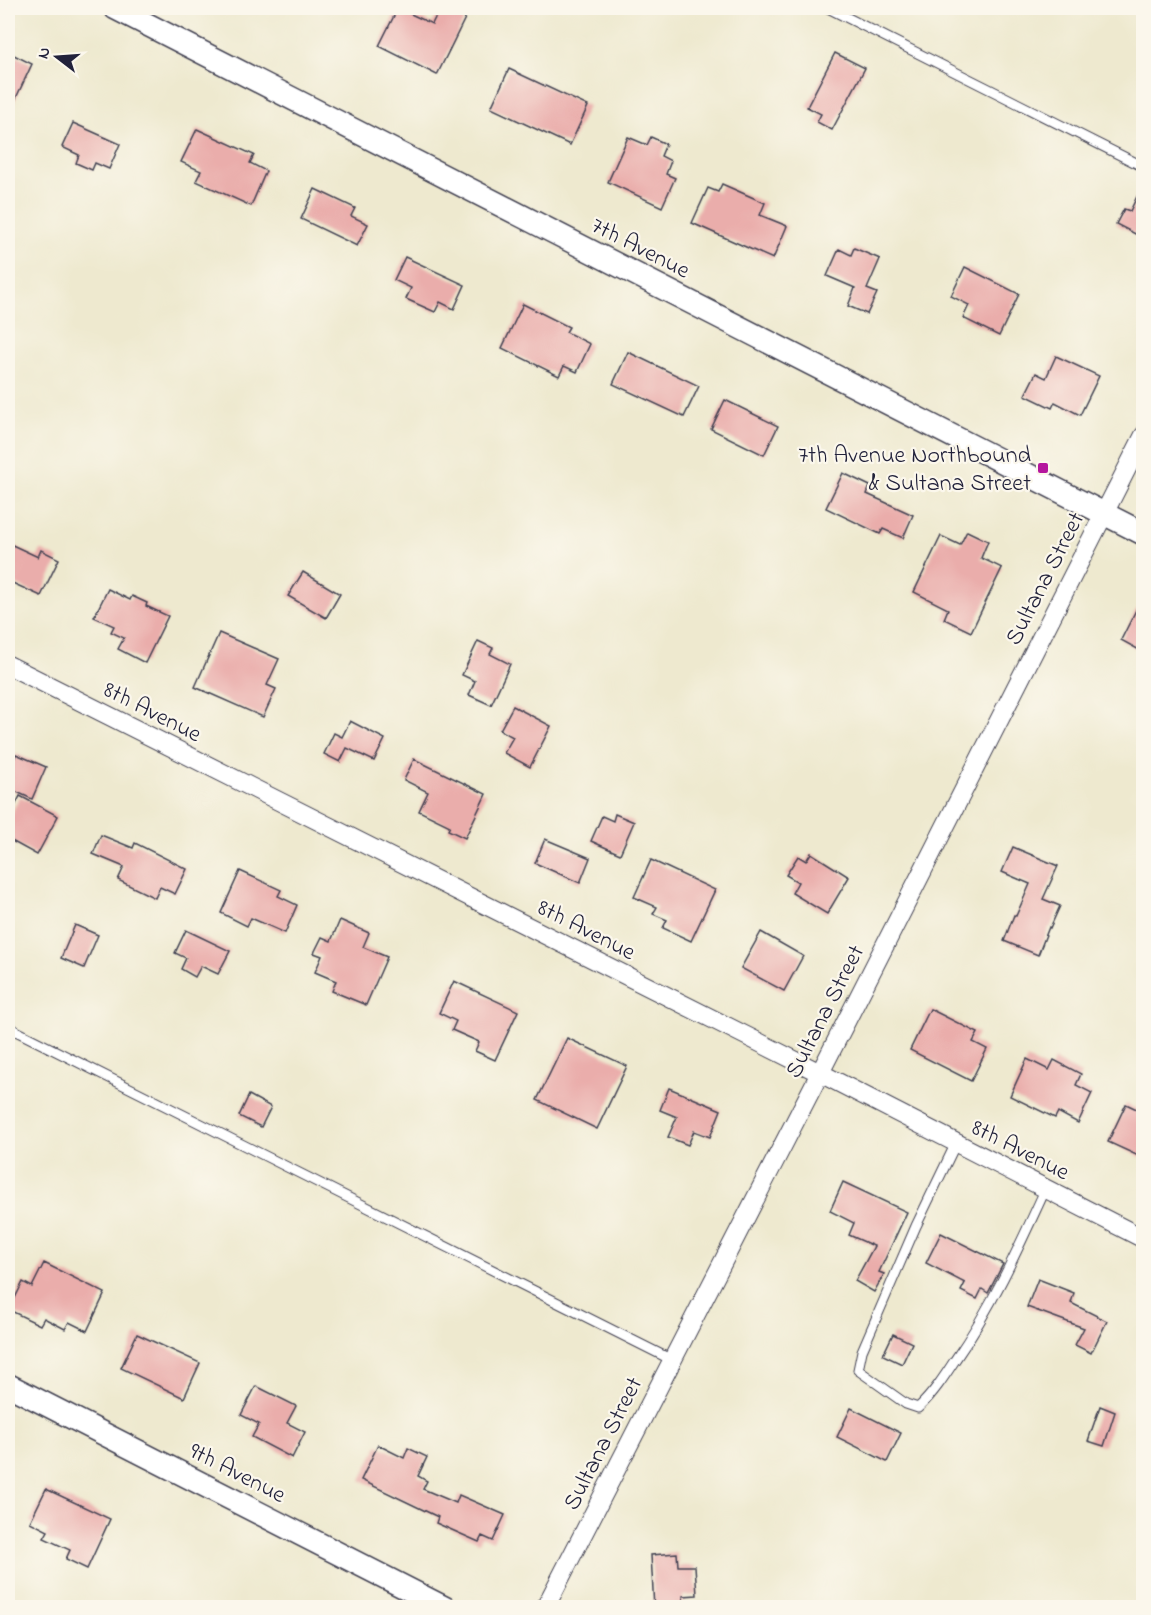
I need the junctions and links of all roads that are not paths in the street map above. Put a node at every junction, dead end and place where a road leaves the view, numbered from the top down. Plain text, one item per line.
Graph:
1 (115, 8) edge
2 (828, 8) edge
3 (1143, 167) edge
4 (1143, 435) edge
5 (1103, 513) junction
6 (1143, 534) edge
7 (8, 665) edge
8 (8, 1027) edge
9 (820, 1073) junction
10 (956, 1143) junction
11 (1046, 1188) junction
12 (1143, 1239) edge
13 (672, 1360) junction
14 (8, 1384) edge
15 (445, 1608) edge
16 (545, 1608) edge

1 - 5 street, 7th Avenue
2 - 3 lane
4 - 5 street, Sultana Street
5 - 6 street, 7th Avenue
5 - 9 street, Sultana Street
7 - 9 street, 8th Avenue
8 - 13 lane
9 - 10 street, 8th Avenue
9 - 13 street, Sultana Street
10 - 11 street, 8th Avenue
10 - 11 lane
11 - 12 street, 8th Avenue
13 - 16 street, Sultana Street
14 - 15 street, 9th Avenue

